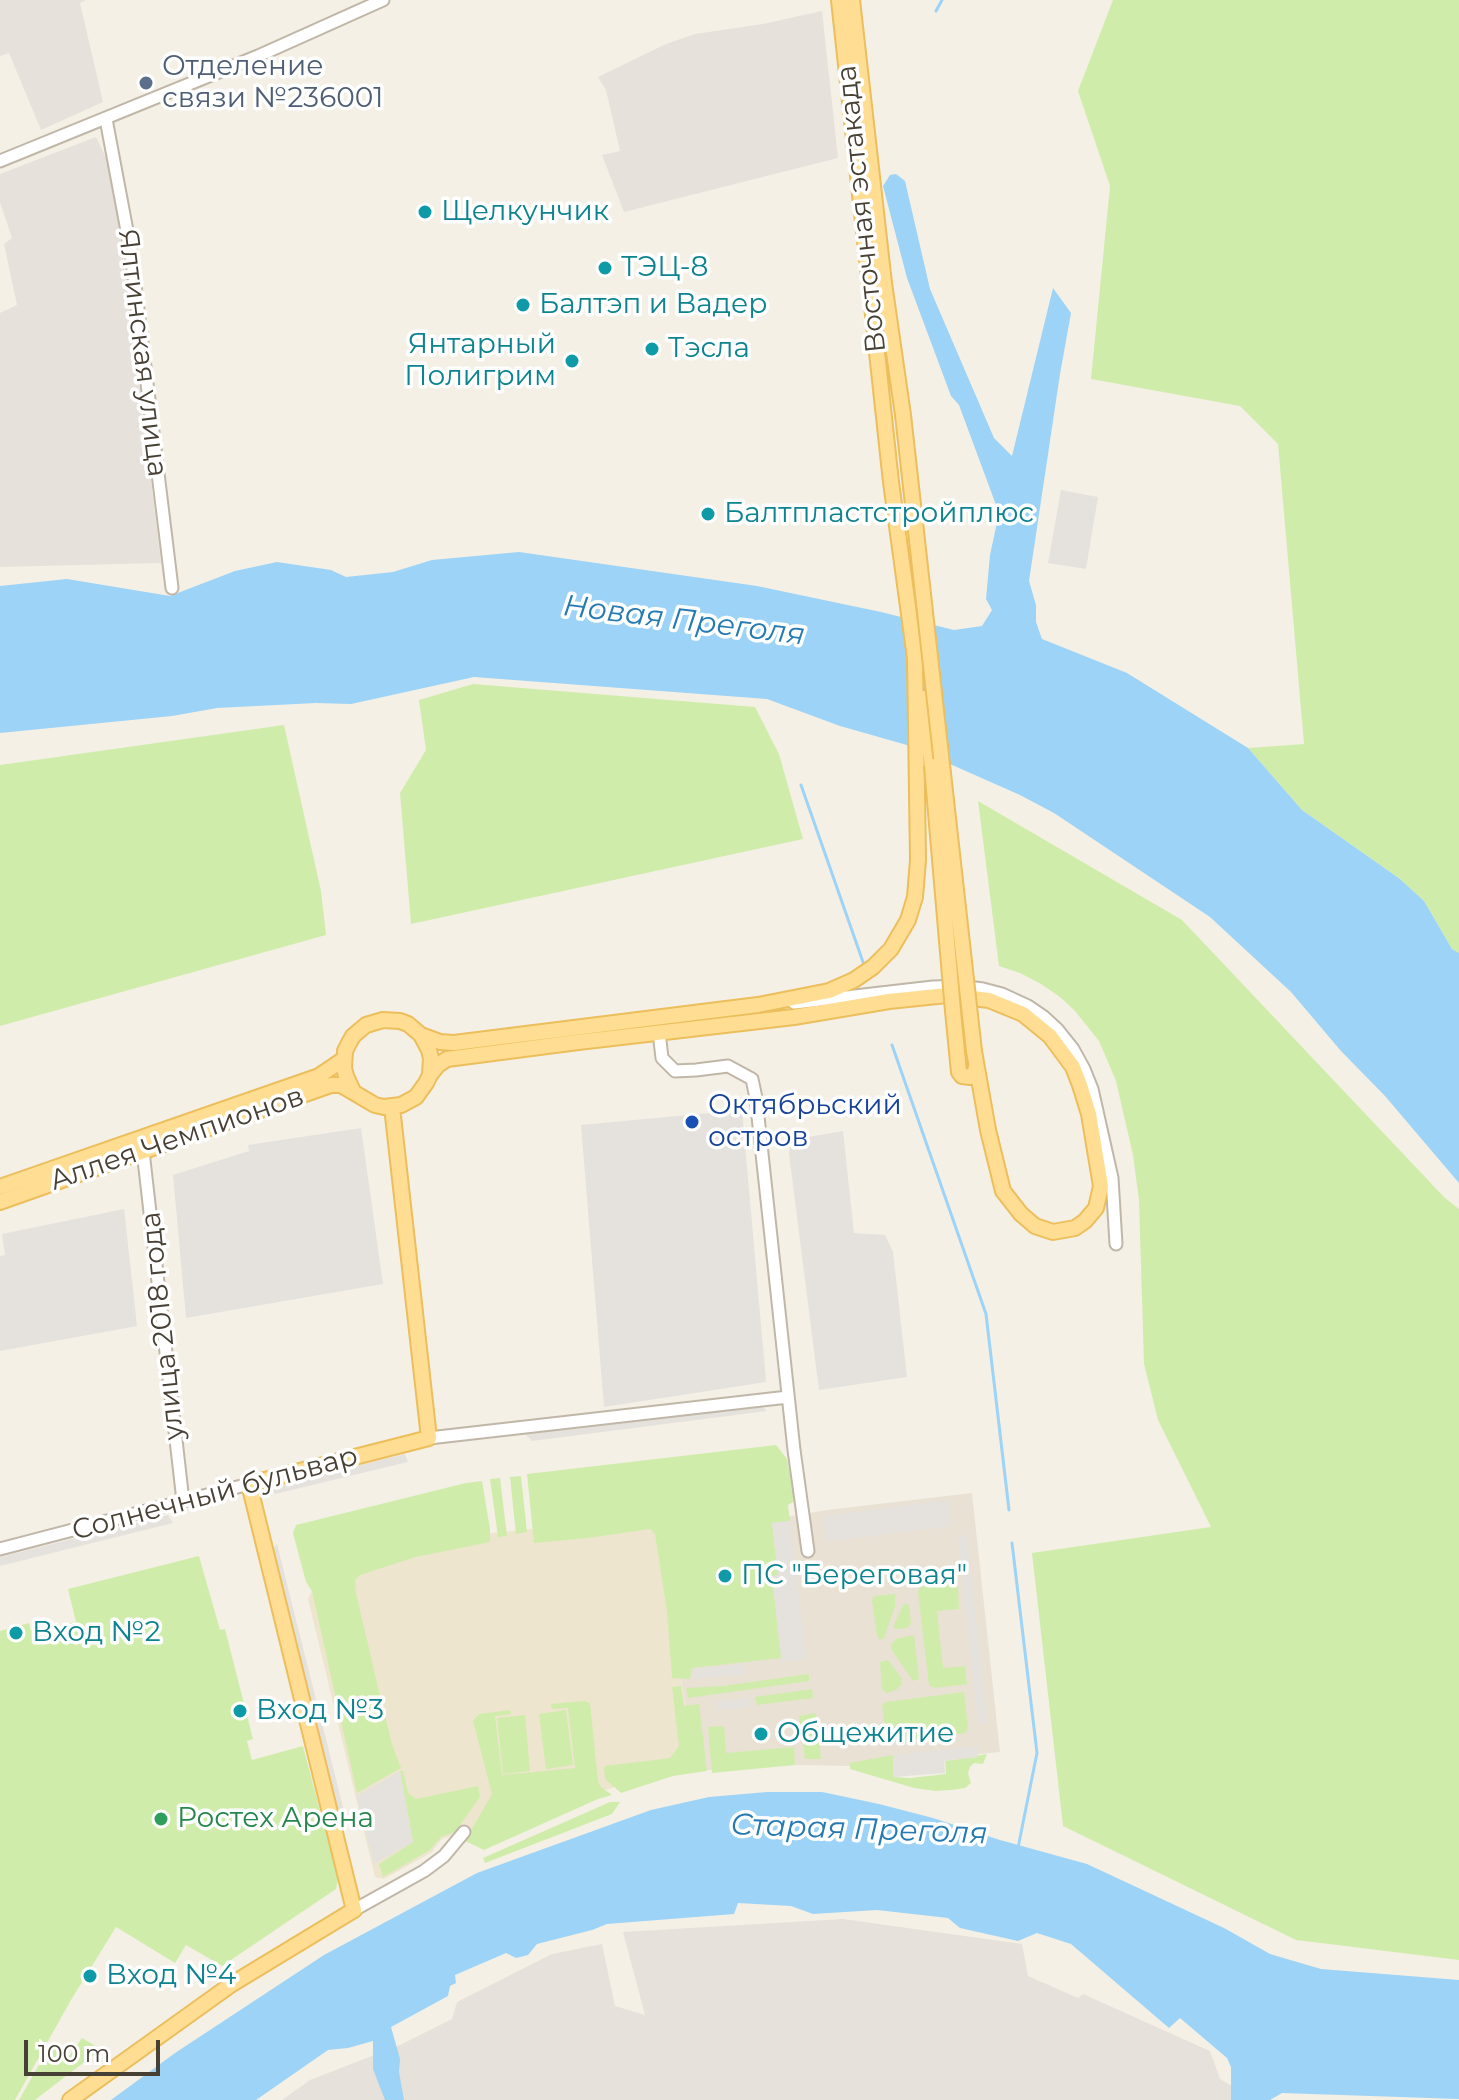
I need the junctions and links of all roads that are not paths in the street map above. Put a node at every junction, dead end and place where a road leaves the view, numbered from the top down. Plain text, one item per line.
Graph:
1 (383, 0) edge
2 (839, 0) edge
3 (852, 0) edge
4 (106, 119) junction
5 (0, 161) edge
6 (172, 588) dead end
7 (915, 658) junction
8 (758, 1005) junction
9 (659, 1032) junction
10 (421, 1035) junction
11 (344, 1059) junction
12 (976, 1067) junction
13 (430, 1075) junction
14 (354, 1091) junction
15 (392, 1107) junction
16 (143, 1151) junction
17 (0, 1187) edge
18 (0, 1202) edge
19 (1116, 1244) dead end
20 (788, 1397) junction
21 (429, 1438) junction
22 (249, 1484) junction
23 (183, 1501) junction
24 (0, 1549) edge
25 (808, 1551) dead end
26 (464, 1832) dead end
27 (354, 1910) junction
28 (70, 2100) edge

1 - 4 street
2 - 7 main road, Восточная эстакада
3 - 12 main road, Восточная эстакада, bridge
4 - 5 street
4 - 6 street, Ялтинская улица
7 - 8 main road, Аллея Чемпионов
7 - 12 main road, bridge
8 - 10 main road, Аллея Чемпионов
8 - 19 street
9 - 12 main road, Восточная эстакада
9 - 13 main road
9 - 20 street
10 - 11 main road, Аллея Чемпионов
10 - 13 main road
11 - 14 main road
11 - 17 main road, Аллея Чемпионов
13 - 15 main road
14 - 15 main road, Аллея Чемпионов
14 - 16 main road, Аллея Чемпионов
15 - 21 main road
16 - 18 main road, Аллея Чемпионов
16 - 23 street, улица 2018 года
20 - 21 street, Солнечный бульвар
20 - 25 street
21 - 22 main road, Солнечный бульвар
22 - 23 street, Солнечный бульвар
22 - 27 main road
23 - 24 street, Солнечный бульвар
26 - 27 street
27 - 28 main road

